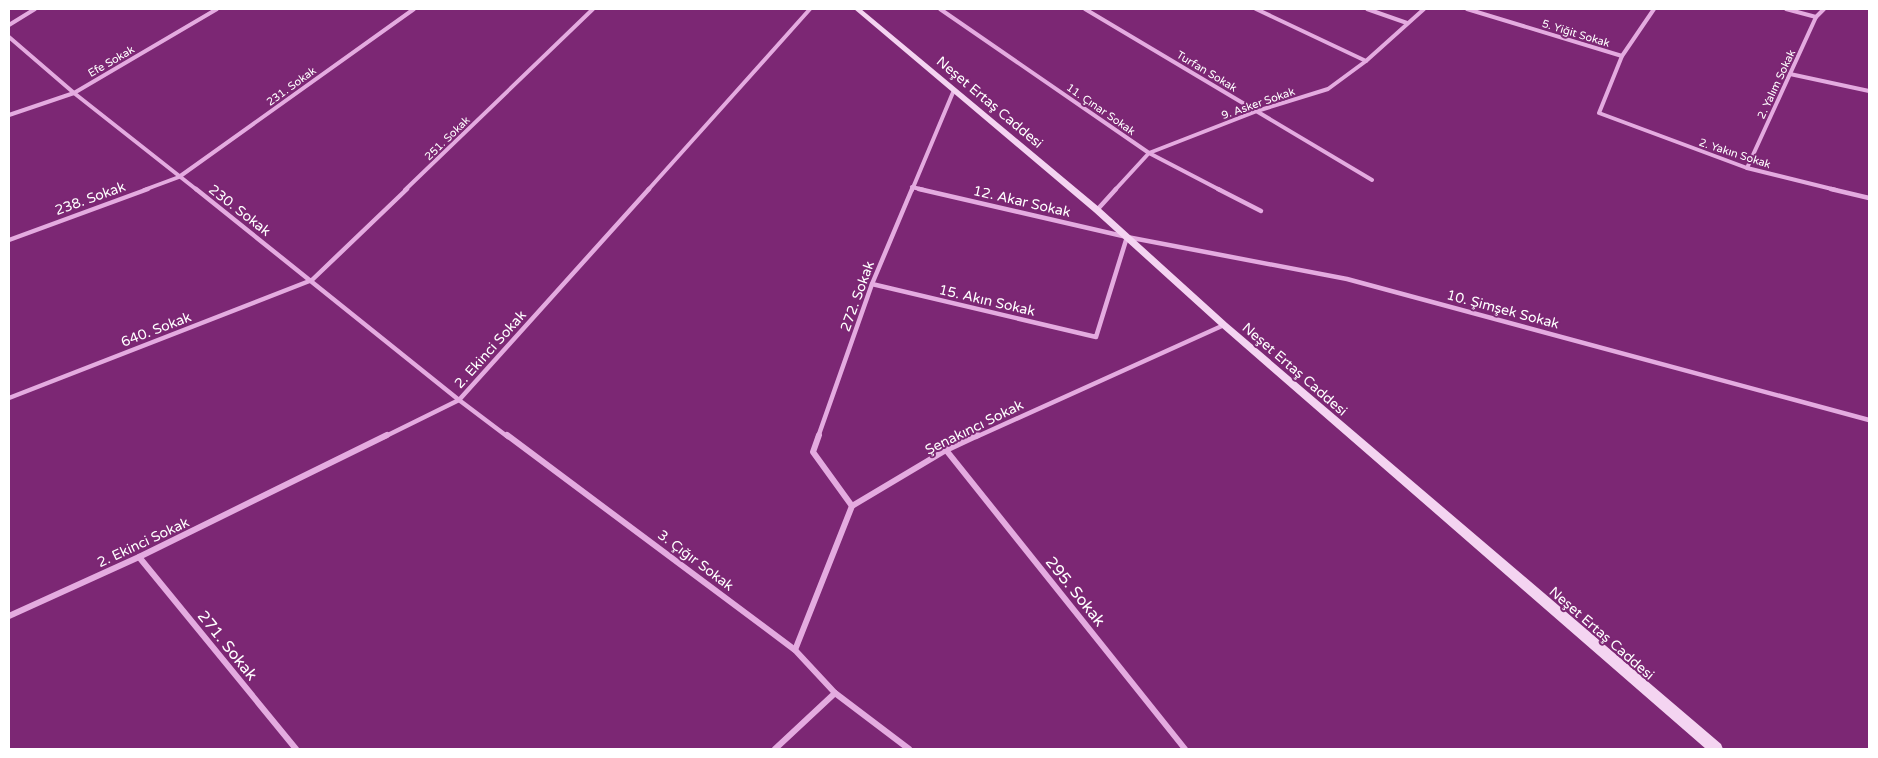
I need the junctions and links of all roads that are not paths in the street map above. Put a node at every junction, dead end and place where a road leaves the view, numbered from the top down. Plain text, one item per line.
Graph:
1 (35, 9) edge
2 (217, 9) edge
3 (414, 9) edge
4 (593, 9) edge
5 (810, 9) edge
6 (857, 9) edge
7 (940, 9) edge
8 (1085, 9) edge
9 (1256, 9) edge
10 (1367, 9) edge
11 (1424, 9) edge
12 (1467, 9) edge
13 (1654, 9) edge
14 (1786, 9) edge
15 (1824, 9) edge
16 (1816, 17) junction
17 (1408, 23) junction
18 (9, 25) edge
19 (9, 37) edge
20 (1622, 56) junction
21 (1366, 61) junction
22 (1790, 74) junction
23 (954, 90) junction
24 (1869, 91) edge
25 (74, 93) junction
26 (1257, 111) junction
27 (9, 115) edge
28 (1149, 153) junction
29 (1747, 168) junction
30 (179, 177) junction
31 (1372, 180) dead end
32 (912, 187) junction
33 (1869, 198) edge
34 (1097, 210) junction
35 (1261, 211) dead end
36 (1128, 237) junction
37 (9, 240) edge
38 (312, 280) junction
39 (872, 284) junction
40 (1224, 325) junction
41 (9, 398) edge
42 (459, 400) junction
43 (1869, 420) edge
44 (946, 450) junction
45 (852, 506) junction
46 (139, 557) junction
47 (9, 616) edge
48 (796, 650) junction
49 (834, 694) junction
50 (296, 749) edge
51 (775, 749) edge
52 (909, 749) edge
53 (1185, 749) edge
54 (1716, 749) edge

1 - 18 street
2 - 25 street, Efe Sokak
3 - 30 street, 231. Sokak
4 - 38 street, 251. Sokak
5 - 42 street, 2. Ekinci Sokak
6 - 23 main road, Neşet Ertaş Caddesi
7 - 28 street, 11. Çınar Sokak
8 - 26 street, Turfan Sokak
9 - 21 street
10 - 17 street
11 - 17 street, 9. Asker Sokak
12 - 20 street, 5. Yiğit Sokak
13 - 20 street
14 - 16 street
15 - 16 street, 2. Yalım Sokak
16 - 22 street, 2. Yalım Sokak
17 - 21 street, 9. Asker Sokak
19 - 25 street, 230. Sokak
20 - 29 street, 2. Yakın Sokak
21 - 26 street, 9. Asker Sokak
22 - 24 street
22 - 29 street, 2. Yalım Sokak
23 - 32 street, 272. Sokak
23 - 34 main road, Neşet Ertaş Caddesi
25 - 27 street, Efe Sokak
25 - 30 street, 230. Sokak
26 - 28 street, 9. Asker Sokak
26 - 31 street, Turfan Sokak
28 - 34 street, 9. Asker Sokak
28 - 35 street, 11. Çınar Sokak
29 - 33 street, 2. Yakın Sokak
30 - 37 street, 238. Sokak
30 - 38 street, 230. Sokak
32 - 36 street, 12. Akar Sokak
32 - 39 street, 272. Sokak
34 - 36 main road, Neşet Ertaş Caddesi
36 - 39 street, 15. Akın Sokak
36 - 40 main road, Neşet Ertaş Caddesi
36 - 43 street, 10. Şimşek Sokak
38 - 41 street, 640. Sokak
38 - 42 street, 230. Sokak
39 - 45 street, 272. Sokak
40 - 44 street, Şenakıncı Sokak
40 - 54 main road, Neşet Ertaş Caddesi
42 - 46 street, 2. Ekinci Sokak
42 - 48 street, 3. Çığır Sokak
44 - 45 street, Şenakıncı Sokak
44 - 53 street, 295. Sokak
45 - 48 street
46 - 47 street, 2. Ekinci Sokak
46 - 50 street, 271. Sokak
48 - 49 street, 3. Çığır Sokak
49 - 51 street
49 - 52 street, 3. Çığır Sokak

